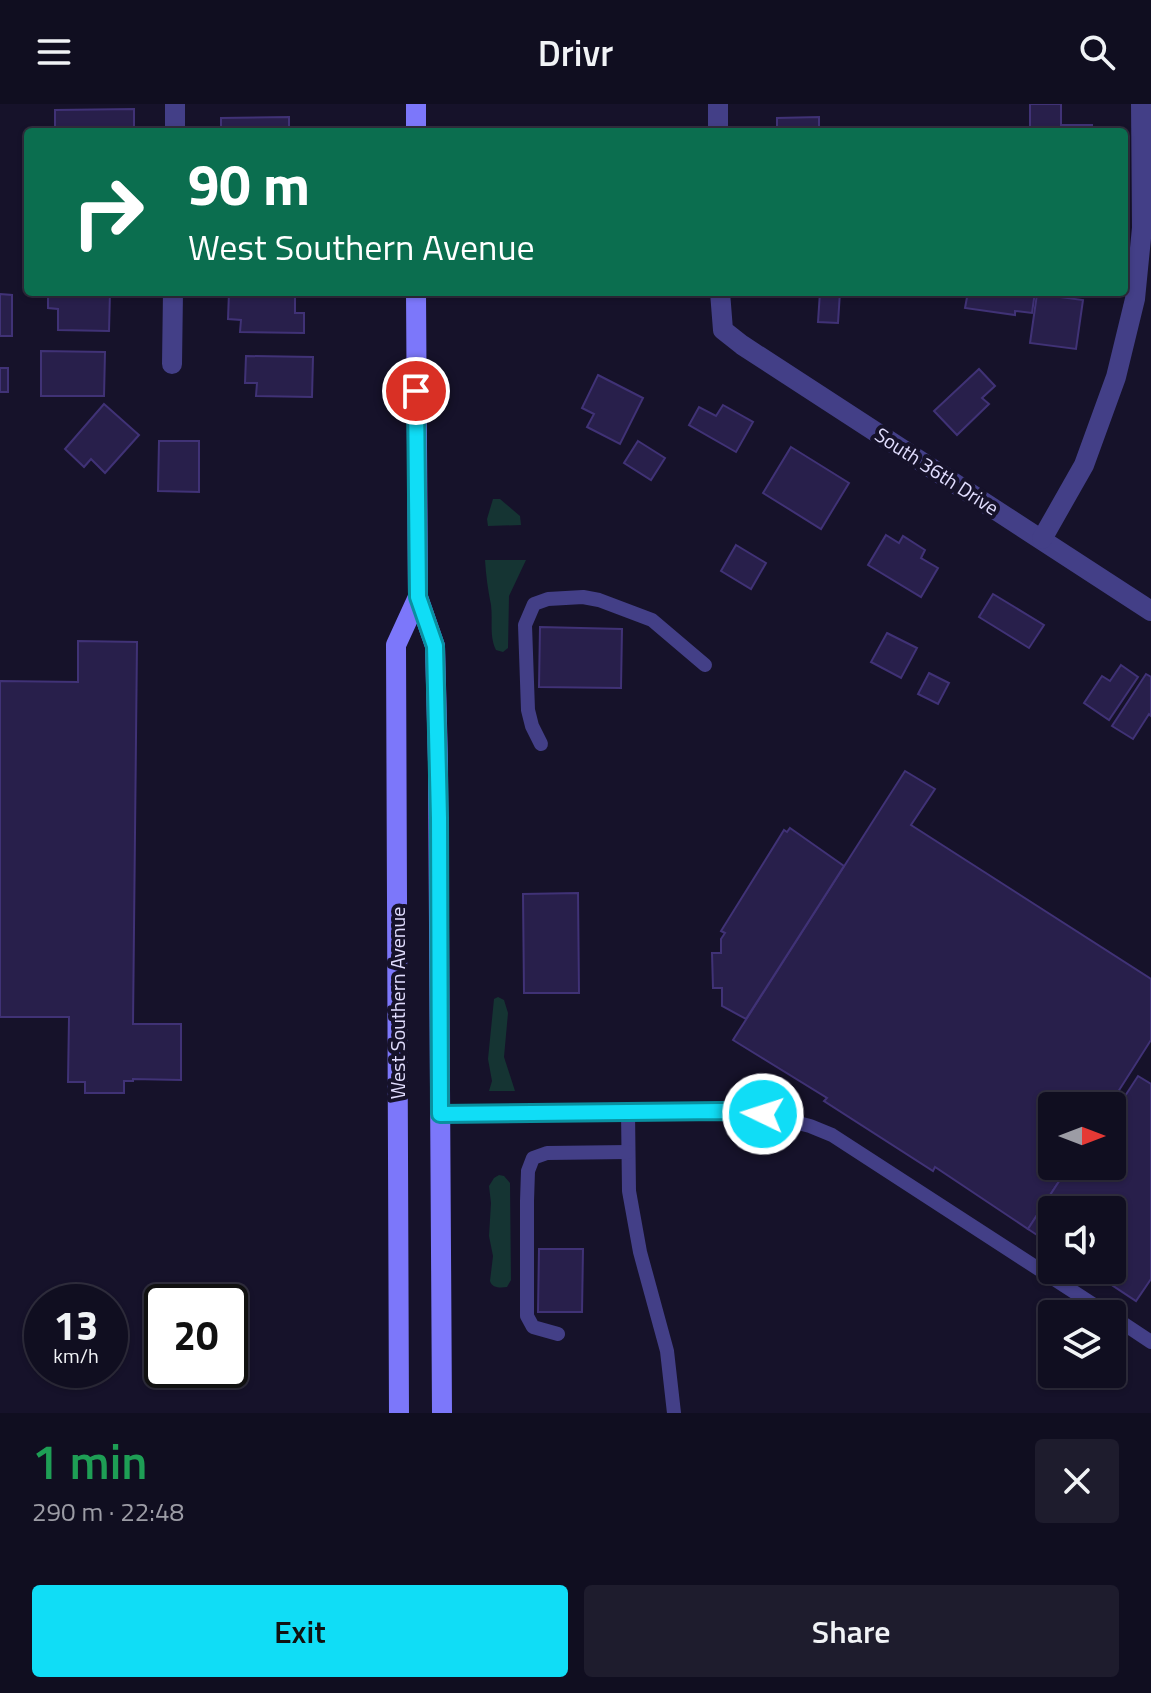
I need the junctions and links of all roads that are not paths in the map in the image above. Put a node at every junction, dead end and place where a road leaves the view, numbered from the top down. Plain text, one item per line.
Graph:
1 (175, 104) edge
2 (416, 104) edge
3 (718, 104) edge
4 (1141, 104) edge
5 (175, 128) edge
6 (416, 128) edge
7 (718, 128) edge
8 (173, 296) edge
9 (416, 296) edge
10 (720, 296) edge
11 (172, 364) dead end
12 (1042, 539) junction
13 (418, 597) junction
14 (1151, 611) edge
15 (705, 665) dead end
16 (541, 744) dead end
17 (628, 1112) junction
18 (440, 1114) junction
19 (628, 1152) junction
20 (1087, 1300) edge
21 (1126, 1326) edge
22 (558, 1334) dead end
23 (1151, 1342) edge
24 (399, 1413) edge
25 (442, 1413) edge
26 (674, 1413) edge

1 - 5 street
2 - 6 main road
3 - 7 street
4 - 12 street
8 - 11 street
9 - 13 main road, West Southern Avenue
10 - 12 street, South 36th Drive
12 - 14 street, South 36th Drive
13 - 18 main road, West Southern Avenue
13 - 24 main road, West Southern Avenue
15 - 16 lane
17 - 18 lane
17 - 19 lane
17 - 20 lane
18 - 25 main road, West Southern Avenue
19 - 22 lane
19 - 26 lane
21 - 23 lane

